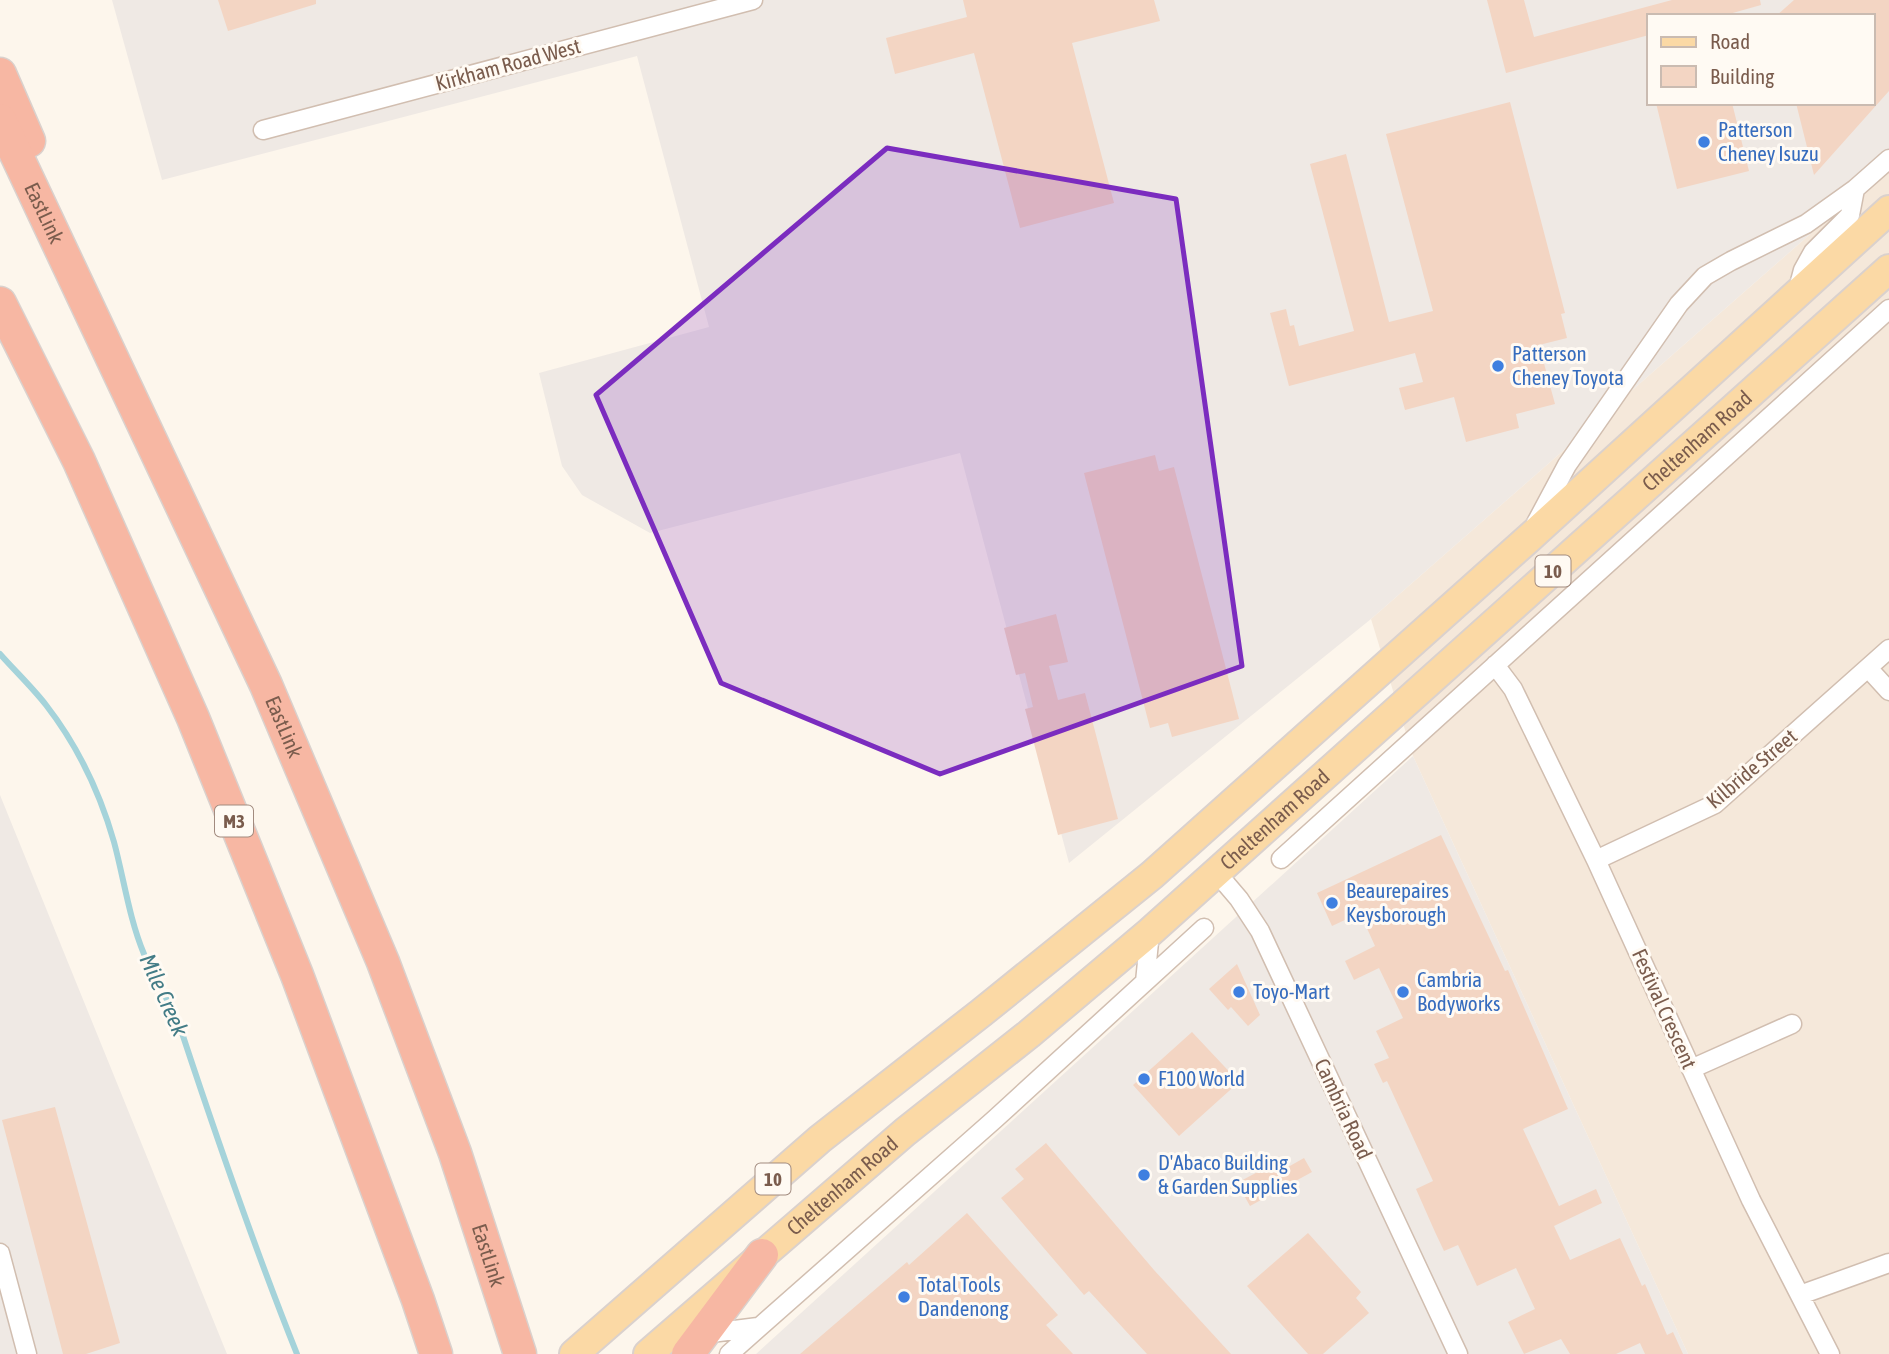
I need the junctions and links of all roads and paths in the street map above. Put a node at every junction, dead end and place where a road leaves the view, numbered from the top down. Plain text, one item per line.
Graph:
1 (753, 0) edge
2 (0, 74) edge
3 (0, 120) edge
4 (263, 130) dead end
5 (1889, 159) edge
6 (1855, 189) junction
7 (1889, 210) edge
8 (1889, 230) edge
9 (1854, 242) junction
10 (1889, 269) edge
11 (1797, 292) junction
12 (0, 303) edge
13 (1889, 309) edge
14 (1528, 538) junction
15 (1889, 649) edge
16 (1496, 665) junction
17 (1868, 668) junction
18 (266, 685) junction
19 (1889, 691) edge
20 (1313, 786) junction
21 (1354, 792) junction
22 (1185, 845) junction
23 (1280, 859) dead end
24 (1596, 860) junction
25 (1216, 872) junction
26 (1204, 928) dead end
27 (1150, 932) junction
28 (1145, 982) junction
29 (1792, 1024) dead end
30 (1691, 1069) junction
31 (0, 1253) edge
32 (762, 1255) junction
33 (1889, 1263) edge
34 (1801, 1295) junction
35 (758, 1327) junction
36 (517, 1343) edge
37 (695, 1344) edge
38 (27, 1354) edge
39 (436, 1354) edge
40 (573, 1354) edge
41 (648, 1354) edge
42 (729, 1354) edge
43 (1458, 1354) edge
44 (1830, 1354) edge

1 - 4 street, Kirkham Road West
2 - 18 highway
3 - 18 highway, EastLink
5 - 6 street, Cheltenham Road
6 - 11 street
6 - 14 street, Cheltenham Road
7 - 9 main road, Cheltenham Road / 10
8 - 9 main road
9 - 11 main road, Cheltenham Road / 10
10 - 20 main road, Cheltenham Road / 10
11 - 14 main road, Cheltenham Road / 10
12 - 39 highway, M3
13 - 16 street, Cheltenham Road
14 - 22 main road, Cheltenham Road / 10
15 - 17 street, Kilbride Street
16 - 21 street, Cheltenham Road
16 - 24 street, Festival Crescent
17 - 19 street
17 - 24 street, Kilbride Street
18 - 36 highway, EastLink
20 - 21 street
20 - 25 main road, Cheltenham Road / 10
21 - 23 street, Cheltenham Road
22 - 25 main road
22 - 40 main road, Cheltenham Road / 10
24 - 30 street, Festival Crescent
25 - 27 main road, Cheltenham Road / 10
25 - 43 street, Cambria Road
26 - 28 street
27 - 28 street
27 - 32 main road, Cheltenham Road / 10
28 - 35 street
29 - 30 street
30 - 34 street, Festival Crescent
31 - 38 street
32 - 37 highway
32 - 41 main road, Cheltenham Road / 10
33 - 34 street
34 - 44 street, Festival Crescent
35 - 37 street
35 - 42 street

